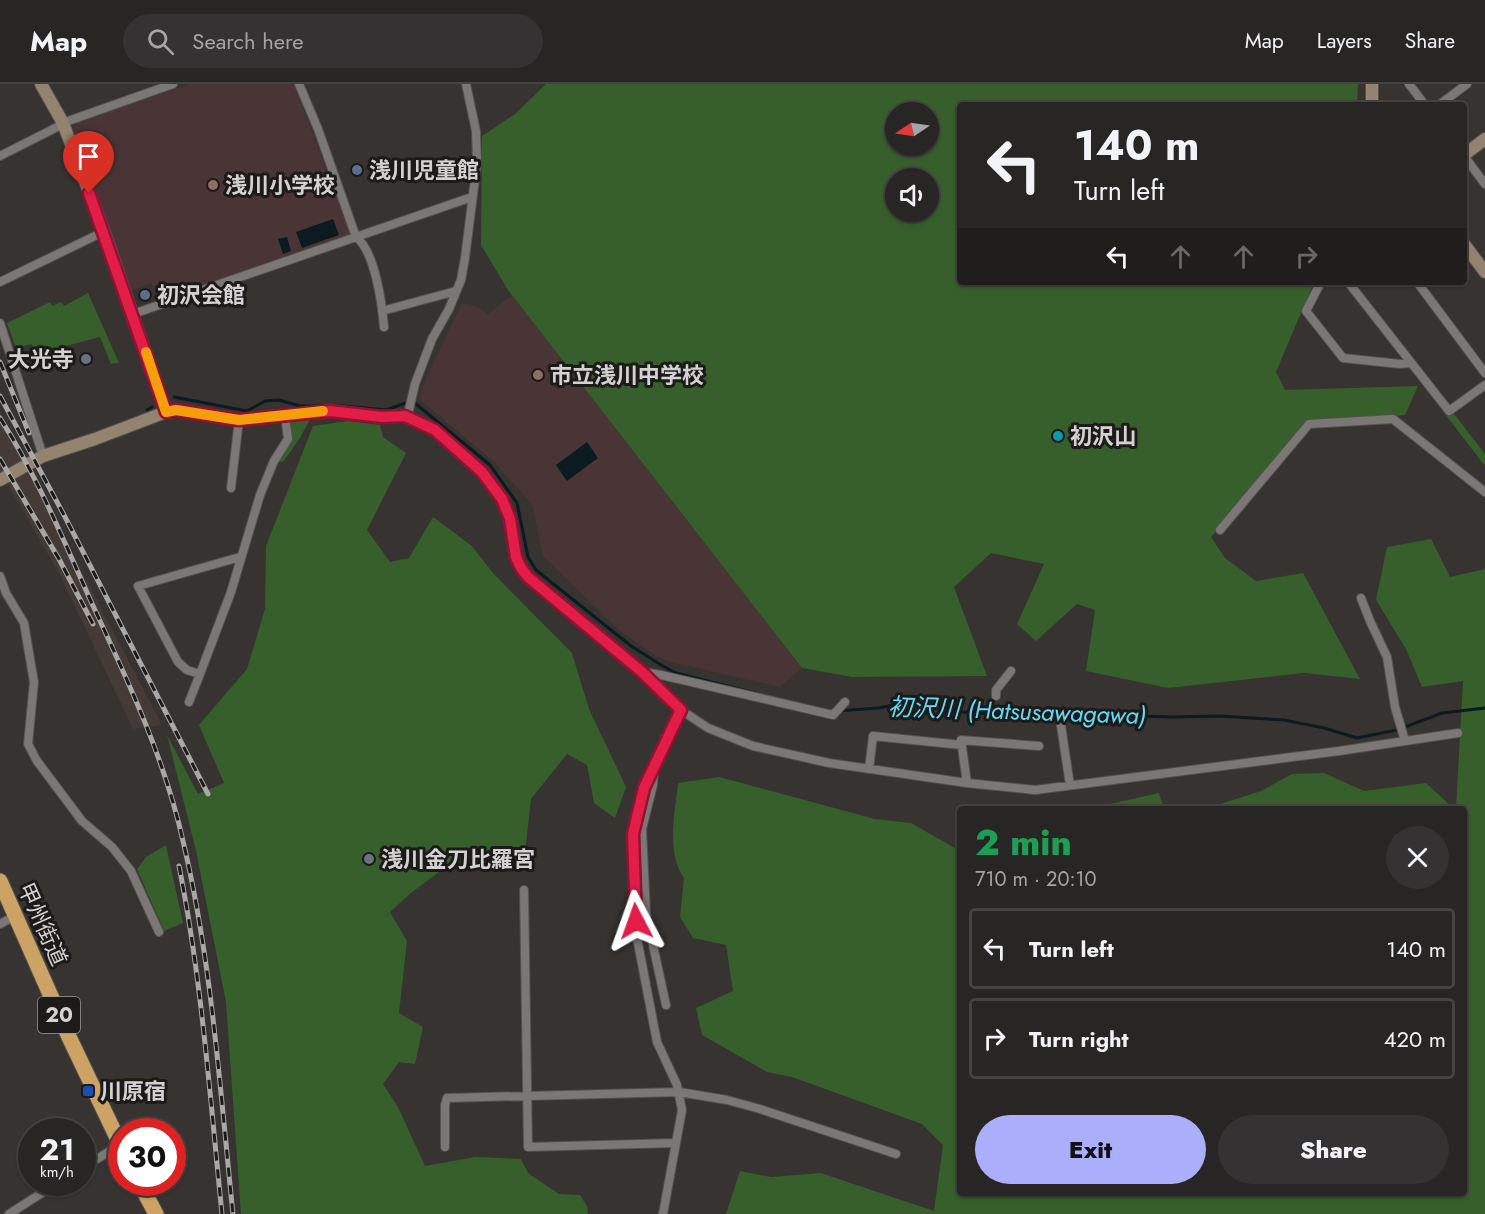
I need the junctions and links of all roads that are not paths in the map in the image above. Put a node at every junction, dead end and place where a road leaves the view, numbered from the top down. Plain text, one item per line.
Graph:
1 (41, 84) edge
2 (173, 84) edge
3 (299, 84) edge
4 (466, 84) edge
5 (1372, 84) edge
6 (1409, 84) edge
7 (1467, 84) edge
8 (1372, 102) edge
9 (1423, 102) edge
10 (1443, 102) edge
11 (63, 123) junction
12 (1485, 139) edge
13 (1467, 154) edge
14 (0, 156) edge
15 (1467, 160) edge
16 (1485, 184) edge
17 (472, 197) junction
18 (103, 232) junction
19 (356, 237) junction
20 (1467, 248) edge
21 (1485, 272) edge
22 (0, 282) edge
23 (1319, 285) edge
24 (1350, 285) edge
25 (1419, 285) edge
26 (456, 291) junction
27 (382, 311) junction
28 (133, 314) junction
29 (0, 323) edge
30 (384, 327) dead end
31 (1410, 363) junction
32 (1485, 373) edge
33 (1485, 385) edge
34 (166, 412) junction
35 (407, 415) junction
36 (285, 416) junction
37 (239, 420) junction
38 (43, 456) junction
39 (0, 480) edge
40 (231, 488) dead end
41 (1485, 492) edge
42 (1220, 530) dead end
43 (240, 556) junction
44 (0, 576) edge
45 (1361, 598) dead end
46 (1011, 671) dead end
47 (642, 672) junction
48 (200, 674) junction
49 (996, 696) dead end
50 (189, 702) dead end
51 (845, 702) dead end
52 (681, 710) junction
53 (1060, 718) dead end
54 (1458, 734) dead end
55 (1405, 741) junction
56 (962, 745) junction
57 (1039, 746) dead end
58 (655, 767) junction
59 (869, 769) junction
60 (967, 783) junction
61 (1070, 785) junction
62 (0, 881) edge
63 (524, 890) dead end
64 (15, 916) junction
65 (0, 924) edge
66 (159, 932) dead end
67 (666, 1005) dead end
68 (679, 1092) junction
69 (527, 1096) junction
70 (108, 1119) edge
71 (675, 1143) junction
72 (445, 1146) dead end
73 (896, 1154) dead end
74 (37, 1196) edge
75 (146, 1196) edge
76 (9, 1214) edge
77 (156, 1214) edge
78 (663, 1214) edge

1 - 11 street
2 - 11 street
3 - 19 street
4 - 17 street
5 - 8 street
6 - 9 street
7 - 10 street
11 - 14 street
11 - 18 street
12 - 13 street
15 - 16 street
17 - 19 street
17 - 26 street
18 - 22 street
18 - 28 street
19 - 27 street
19 - 28 street
20 - 21 street
23 - 31 street
24 - 31 street
25 - 32 street
26 - 27 street
26 - 35 street
27 - 30 street
28 - 34 street
29 - 38 street
31 - 33 street
34 - 37 street
34 - 38 street
35 - 36 street
35 - 47 street
36 - 37 street
36 - 43 street
37 - 40 street
38 - 39 street
41 - 42 street
43 - 48 street
43 - 48 street
44 - 66 street
45 - 55 street
46 - 49 street
47 - 51 street
47 - 52 street
48 - 50 street
52 - 58 street
52 - 59 street
53 - 61 street
54 - 55 street
55 - 61 street
56 - 57 street
56 - 59 street
56 - 60 street
58 - 67 street
58 - 68 street
59 - 60 street
60 - 61 street
62 - 64 highway, 甲州街道 / 20
63 - 69 street
64 - 65 street
64 - 70 highway, 甲州街道 / 20
68 - 69 street
68 - 71 street
68 - 73 street
69 - 71 street
69 - 72 street
71 - 78 street
74 - 76 street
75 - 77 highway

